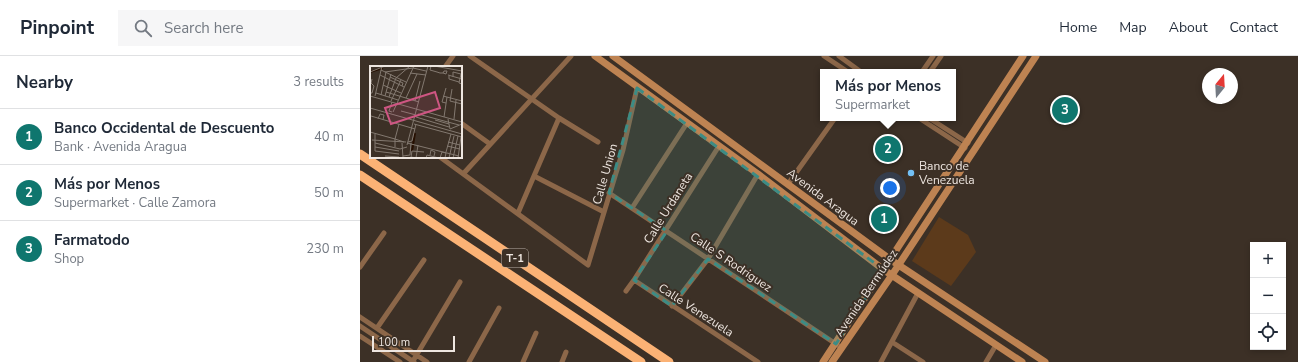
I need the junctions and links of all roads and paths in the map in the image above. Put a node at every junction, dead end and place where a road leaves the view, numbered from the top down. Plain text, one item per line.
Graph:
1 (452, 56) edge
2 (470, 56) edge
3 (571, 56) edge
4 (595, 56) edge
5 (613, 56) edge
6 (824, 56) edge
7 (839, 56) edge
8 (933, 56) edge
9 (941, 56) edge
10 (1024, 56) edge
11 (1036, 56) edge
12 (446, 66) edge
13 (844, 69) edge
14 (857, 69) edge
15 (924, 69) edge
16 (932, 69) edge
17 (637, 88) junction
18 (532, 99) junction
19 (559, 118) junction
20 (833, 121) edge
21 (924, 121) edge
22 (933, 121) edge
23 (687, 123) junction
24 (462, 124) edge
25 (598, 142) dead end
26 (490, 144) junction
27 (966, 145) junction
28 (719, 146) junction
29 (360, 154) edge
30 (442, 158) edge
31 (464, 173) junction
32 (758, 174) junction
33 (360, 175) edge
34 (534, 176) junction
35 (788, 184) junction
36 (609, 193) junction
37 (632, 208) junction
38 (604, 212) junction
39 (518, 213) junction
40 (666, 231) junction
41 (384, 233) dead end
42 (708, 259) junction
43 (424, 260) dead end
44 (891, 260) junction
45 (899, 264) junction
46 (360, 267) edge
47 (884, 270) junction
48 (892, 275) junction
49 (634, 280) junction
50 (460, 282) dead end
51 (626, 291) dead end
52 (918, 293) junction
53 (672, 306) junction
54 (500, 308) dead end
55 (360, 317) edge
56 (360, 326) edge
57 (376, 328) junction
58 (536, 333) dead end
59 (360, 336) edge
60 (892, 342) junction
61 (996, 345) junction
62 (839, 346) junction
63 (566, 352) dead end
64 (417, 356) junction
65 (400, 362) edge
66 (414, 362) edge
67 (426, 362) edge
68 (469, 362) edge
69 (523, 362) edge
70 (562, 362) edge
71 (641, 362) edge
72 (669, 362) edge
73 (758, 362) edge
74 (823, 362) edge
75 (832, 362) edge
76 (881, 362) edge
77 (923, 362) edge
78 (986, 362) edge
79 (1022, 362) edge
80 (1045, 362) edge

1 - 12 street
2 - 18 street
3 - 18 street
4 - 17 street, Avenida Aragua
5 - 35 street, Avenida Aragua
6 - 13 street
7 - 14 street
8 - 15 street
9 - 16 street
10 - 27 street, Avenida Bermúdez
11 - 45 street, Avenida Bermúdez
17 - 23 street, Avenida Aragua
17 - 36 street, Calle Union
18 - 19 street
18 - 26 street
19 - 25 street
19 - 34 street
20 - 35 street
21 - 27 street
22 - 27 street
23 - 28 street, Avenida Aragua
23 - 37 street
24 - 26 street
26 - 31 street
27 - 44 street, Avenida Bermúdez
28 - 32 street, Avenida Aragua
28 - 40 street, Calle Urdaneta
29 - 72 highway, T-1
30 - 31 street
31 - 39 street
32 - 42 street
32 - 47 street, Avenida Aragua
33 - 71 highway, T-1
34 - 38 street
34 - 39 street
35 - 44 street, Avenida Aragua
36 - 37 street, Calle S Rodriguez
36 - 38 street, Calle Union
37 - 40 street, Calle S Rodriguez
38 - 39 street, Calle Union
40 - 42 street, Calle S Rodriguez
40 - 49 street, Calle Urdaneta
41 - 46 street
42 - 53 street
42 - 62 street, Calle S Rodriguez
43 - 57 street
44 - 45 street, Avenida Aragua
44 - 47 street, Avenida Bermúdez
45 - 48 street, Avenida Bermúdez
45 - 80 street, Avenida Aragua
47 - 48 street, Avenida Aragua
47 - 62 street, Avenida Bermúdez
48 - 52 street, Avenida Aragua
48 - 62 street, Avenida Bermúdez
49 - 51 street
49 - 53 street, Calle Venezuela
50 - 64 street
52 - 60 street
52 - 61 street, Avenida Aragua
53 - 73 street, Calle Venezuela
54 - 68 street
55 - 57 street
56 - 66 street
57 - 64 street
58 - 69 street
59 - 65 street
60 - 76 street
60 - 77 street
61 - 78 street
61 - 79 street, Avenida Aragua
62 - 74 street, Avenida Bermúdez
62 - 75 street, Avenida Bermúdez
63 - 70 street
64 - 66 street
64 - 67 street

